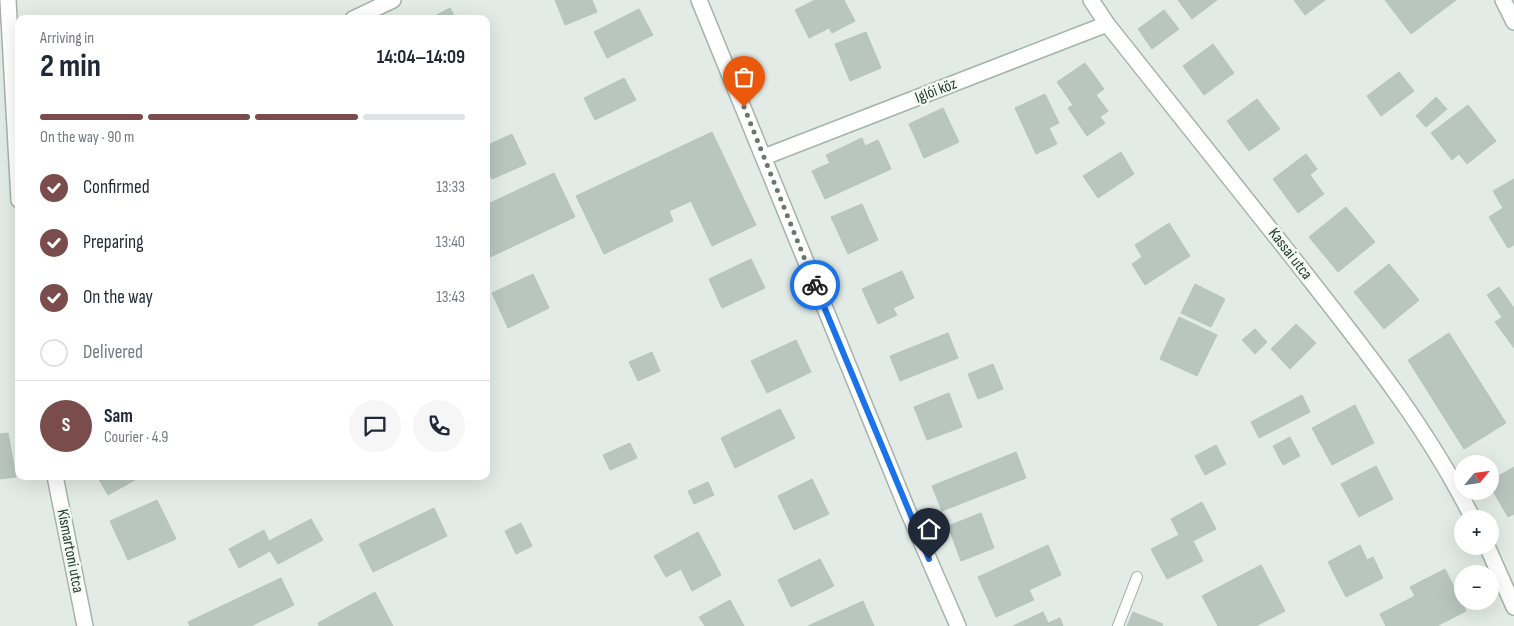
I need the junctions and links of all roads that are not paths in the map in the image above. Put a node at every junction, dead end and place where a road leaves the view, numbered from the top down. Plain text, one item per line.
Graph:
1 (8, 0) edge
2 (393, 0) edge
3 (699, 0) edge
4 (1091, 0) edge
5 (1503, 0) edge
6 (361, 15) edge
7 (1514, 22) edge
8 (1107, 24) junction
9 (15, 122) edge
10 (764, 157) junction
11 (56, 480) edge
12 (1468, 510) edge
13 (1491, 555) edge
14 (1137, 577) dead end
15 (1514, 607) edge
16 (85, 626) edge
17 (958, 626) edge
18 (1118, 626) edge

1 - 9 street
2 - 6 street
3 - 10 street
4 - 8 street, Kassai utca
5 - 7 street
8 - 10 street, Iglói köz
8 - 12 street, Kassai utca
10 - 17 street
11 - 16 street, Kismartoni utca
13 - 15 street
14 - 18 lane

